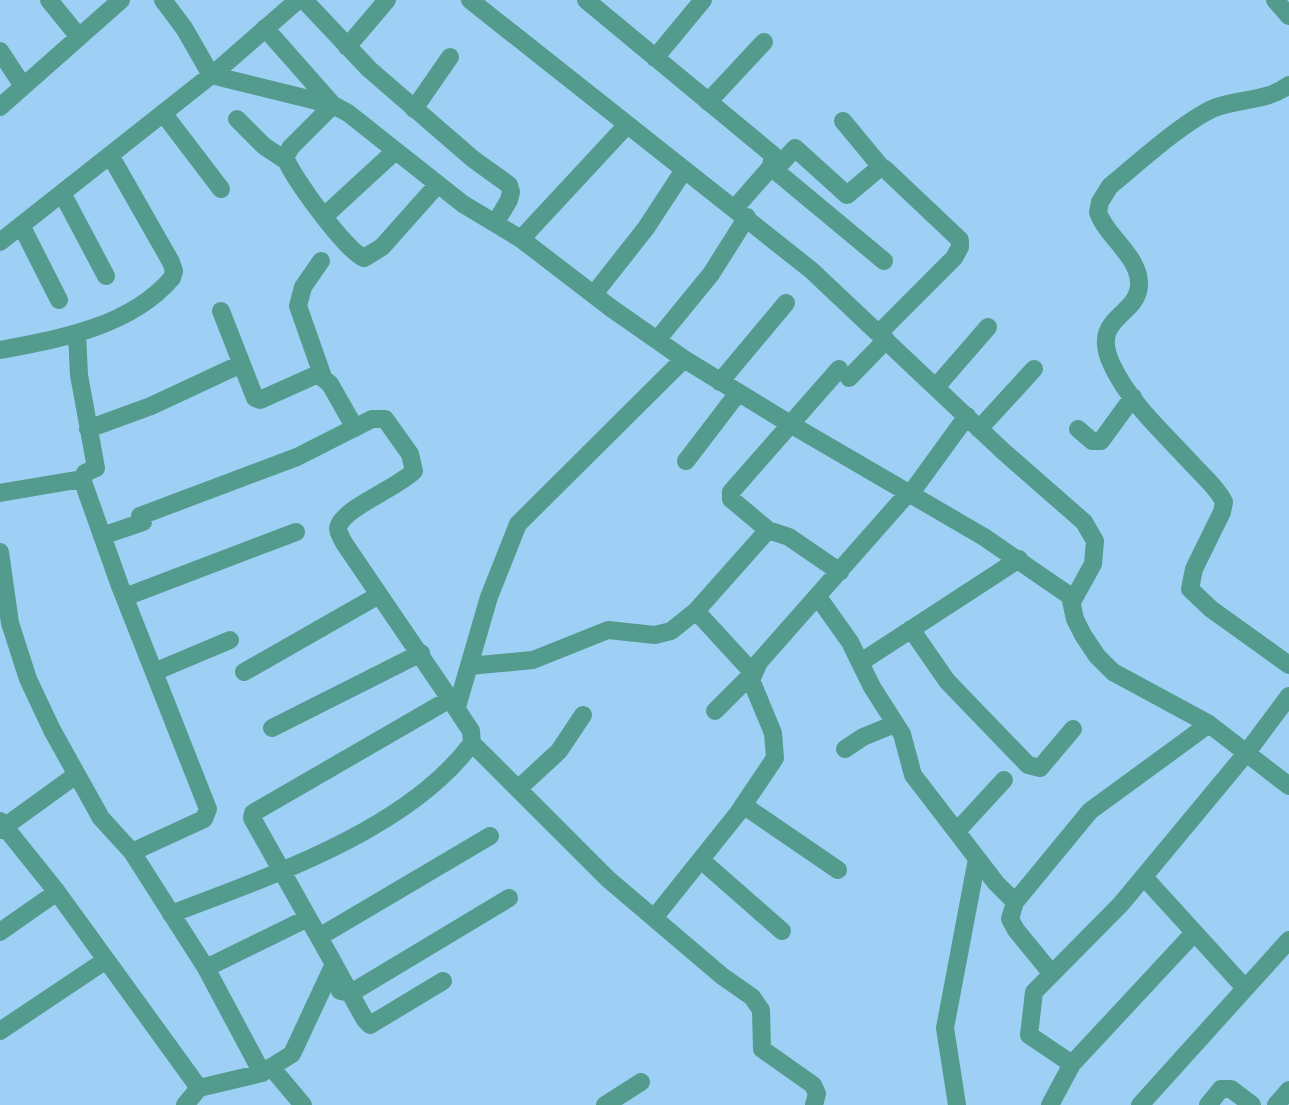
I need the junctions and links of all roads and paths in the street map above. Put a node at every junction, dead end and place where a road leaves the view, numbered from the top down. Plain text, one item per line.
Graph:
1 (49, 0) edge
2 (121, 0) edge
3 (163, 0) edge
4 (298, 0) edge
5 (304, 0) edge
6 (387, 0) edge
7 (470, 0) edge
8 (703, 0) edge
9 (1275, 0) edge
10 (598, 4) edge
11 (1289, 16) edge
12 (265, 28) junction
13 (79, 37) junction
14 (764, 42) dead end
15 (347, 47) junction
16 (0, 51) edge
17 (450, 57) dead end
18 (655, 58) junction
19 (211, 75) junction
20 (1289, 85) edge
21 (23, 86) junction
22 (708, 102) junction
23 (333, 105) junction
24 (0, 107) edge
25 (414, 109) junction
26 (163, 113) junction
27 (237, 119) dead end
28 (843, 121) dead end
29 (626, 126) junction
30 (393, 153) dead end
31 (110, 155) junction
32 (285, 160) junction
33 (773, 168) junction
34 (882, 168) junction
35 (684, 170) junction
36 (438, 184) junction
37 (221, 189) dead end
38 (62, 193) junction
39 (322, 213) junction
40 (741, 213) junction
41 (495, 222) junction
42 (21, 225) junction
43 (521, 239) junction
44 (0, 242) edge
45 (321, 261) dead end
46 (884, 261) dead end
47 (106, 276) dead end
48 (594, 294) junction
49 (59, 300) dead end
50 (786, 303) dead end
51 (221, 311) dead end
52 (988, 327) dead end
53 (77, 334) junction
54 (883, 336) junction
55 (657, 340) junction
56 (0, 350) edge
57 (684, 359) junction
58 (241, 364) junction
59 (1035, 369) dead end
60 (323, 377) junction
61 (720, 381) junction
62 (936, 387) junction
63 (738, 393) junction
64 (1133, 397) junction
65 (973, 422) junction
66 (789, 423) junction
67 (88, 429) junction
68 (355, 429) junction
69 (1078, 429) dead end
70 (686, 461) dead end
71 (82, 478) junction
72 (910, 492) junction
73 (0, 493) edge
74 (768, 530) junction
75 (296, 532) dead end
76 (102, 536) junction
77 (0, 552) edge
78 (1019, 559) junction
79 (840, 572) junction
80 (379, 595) junction
81 (125, 597) junction
82 (818, 597) junction
83 (1072, 602) junction
84 (696, 611) junction
85 (911, 629) junction
86 (6, 630) edge
87 (230, 640) dead end
88 (421, 653) junction
89 (861, 662) junction
90 (1289, 665) edge
91 (469, 666) junction
92 (154, 672) junction
93 (244, 672) dead end
94 (753, 673) junction
95 (1289, 696) edge
96 (453, 703) junction
97 (715, 711) dead end
98 (583, 715) dead end
99 (895, 724) junction
100 (1209, 724) junction
101 (272, 728) dead end
102 (1073, 729) dead end
103 (472, 742) junction
104 (845, 749) dead end
105 (1248, 752) junction
106 (76, 775) junction
107 (1004, 780) dead end
108 (1289, 786) edge
109 (518, 789) junction
110 (743, 806) junction
111 (2, 826) edge
112 (957, 831) junction
113 (490, 836) dead end
114 (132, 852) junction
115 (977, 859) junction
116 (701, 860) junction
117 (282, 869) junction
118 (838, 870) dead end
119 (1144, 877) junction
120 (57, 892) junction
121 (509, 898) dead end
122 (1015, 902) junction
123 (171, 914) junction
124 (308, 918) junction
125 (654, 918) junction
126 (0, 932) edge
127 (782, 932) dead end
128 (1194, 933) junction
129 (319, 937) junction
130 (1289, 940) edge
131 (106, 960) junction
132 (334, 964) junction
133 (206, 968) junction
134 (1052, 974) junction
135 (443, 981) dead end
136 (322, 988) junction
137 (1245, 988) junction
138 (351, 993) junction
139 (0, 1031) edge
140 (1072, 1064) junction
141 (266, 1070) junction
142 (641, 1082) dead end
143 (199, 1088) junction
144 (1289, 1090) edge
145 (1055, 1103) edge
146 (185, 1105) edge
147 (303, 1105) edge
148 (605, 1105) edge
149 (814, 1105) edge
150 (957, 1105) edge
151 (1140, 1105) edge
152 (1208, 1105) edge
153 (1251, 1105) edge
154 (1276, 1105) edge

1 - 13 street
2 - 13 street
3 - 19 street
4 - 12 street
5 - 15 street
6 - 15 street
7 - 29 street
8 - 18 street
9 - 11 street
10 - 18 street
12 - 19 street
12 - 23 street
13 - 21 street
14 - 22 street
15 - 25 street
16 - 21 street
17 - 25 street
18 - 22 street
19 - 23 street
19 - 26 street
20 - 64 street
21 - 24 street
22 - 33 street
23 - 32 street
23 - 36 street
25 - 41 street
26 - 31 street
26 - 37 street
27 - 32 street
28 - 34 street
29 - 35 street
29 - 43 street
30 - 39 street
31 - 38 street
31 - 53 street
32 - 39 street
33 - 34 street
33 - 40 street
33 - 46 street
34 - 54 street
35 - 40 street
35 - 48 street
36 - 39 street
36 - 41 street
38 - 42 street
38 - 47 street
40 - 54 street
40 - 55 street
41 - 43 street
42 - 44 street
42 - 49 street
43 - 48 street
45 - 60 street
48 - 55 street
50 - 61 street
51 - 58 street
52 - 62 street
53 - 56 street
53 - 67 street
54 - 62 street
54 - 66 street
55 - 57 street
57 - 61 street
57 - 91 street
58 - 60 street
58 - 67 street
59 - 65 street
60 - 68 street
61 - 63 street
62 - 65 street
63 - 66 street
63 - 70 street
64 - 69 street
64 - 90 street
65 - 72 street
65 - 83 street
66 - 72 street
66 - 74 street
67 - 71 street
68 - 76 street
68 - 80 street
71 - 73 street
71 - 76 street
72 - 78 street
72 - 79 street
74 - 79 street
74 - 84 street
75 - 81 street
76 - 81 street
77 - 86 street
78 - 83 street
78 - 85 street
79 - 82 street
80 - 88 street
80 - 93 street
81 - 92 street
82 - 89 street
82 - 94 street
83 - 100 street
84 - 91 street
84 - 94 street
85 - 89 street
85 - 102 street
86 - 106 street
87 - 92 street
88 - 96 street
88 - 101 street
89 - 99 street
91 - 96 street
92 - 114 street
94 - 97 street
94 - 110 street
95 - 105 street
96 - 103 street
96 - 117 street
98 - 109 street
99 - 104 street
99 - 112 street
100 - 105 street
100 - 122 street
103 - 109 street
103 - 117 street
105 - 108 street
105 - 119 street
106 - 111 street
106 - 114 street
107 - 112 street
109 - 125 street
110 - 116 street
110 - 118 street
111 - 120 street
112 - 115 street
113 - 129 street
114 - 123 street
115 - 122 street
115 - 150 street
116 - 125 street
116 - 127 street
117 - 123 street
117 - 124 street
119 - 128 street
119 - 134 street
120 - 126 street
120 - 131 street
121 - 138 street
122 - 134 street
123 - 133 street
124 - 129 street
124 - 133 street
125 - 149 street
128 - 137 street
128 - 140 street
129 - 132 street
130 - 137 street
131 - 139 street
131 - 143 street
132 - 136 street
132 - 138 street
133 - 141 street
134 - 140 street
135 - 138 street
136 - 138 street
136 - 141 street
137 - 151 street
140 - 145 street
141 - 143 street
141 - 147 street
142 - 148 street
143 - 146 street
144 - 154 street
152 - 153 street

